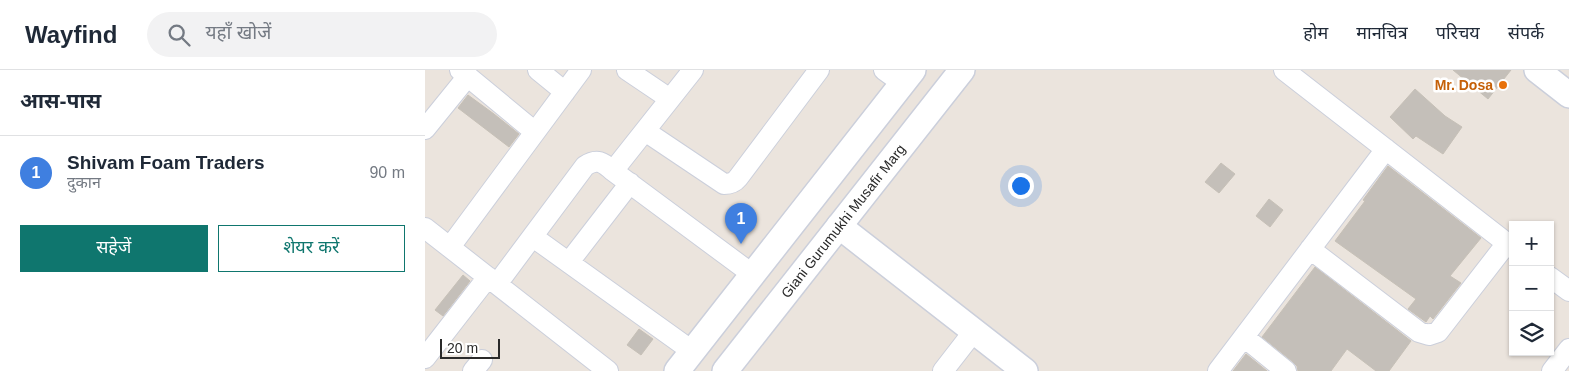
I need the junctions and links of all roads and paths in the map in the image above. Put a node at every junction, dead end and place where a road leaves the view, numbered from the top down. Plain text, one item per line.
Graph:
1 (538, 70) edge
2 (581, 70) edge
3 (693, 70) edge
4 (819, 70) edge
5 (961, 70) edge
6 (1283, 70) edge
7 (1537, 70) edge
8 (631, 71) edge
9 (464, 73) edge
10 (900, 74) edge
11 (565, 92) junction
12 (1569, 95) edge
13 (670, 99) junction
14 (425, 130) edge
15 (645, 131) junction
16 (535, 132) junction
17 (1386, 150) junction
18 (613, 170) junction
19 (630, 183) junction
20 (839, 226) junction
21 (427, 235) edge
22 (533, 236) junction
23 (1509, 244) edge
24 (1509, 246) edge
25 (450, 247) junction
26 (1310, 249) junction
27 (569, 262) junction
28 (752, 274) junction
29 (1554, 280) edge
30 (493, 281) junction
31 (1569, 292) edge
32 (974, 331) junction
33 (1244, 337) junction
34 (1569, 349) edge
35 (692, 351) junction
36 (425, 358) edge
37 (608, 371) edge
38 (677, 371) edge
39 (725, 371) edge
40 (943, 371) edge
41 (1025, 371) edge
42 (1218, 371) edge
43 (1286, 371) edge
44 (1552, 371) edge

1 - 11 street
2 - 11 street
3 - 13 street
4 - 15 street
5 - 20 street, Giani Gurumukhi Musafir Marg
6 - 17 street
7 - 12 street
8 - 13 street
9 - 14 street
9 - 16 street
10 - 28 street
11 - 16 street
13 - 15 street
15 - 18 street
16 - 25 street
17 - 23 street
17 - 26 street
18 - 19 street
18 - 22 street
19 - 27 street
19 - 28 street
20 - 32 street
20 - 39 street, Giani Gurumukhi Musafir Marg
21 - 25 street
22 - 27 street
22 - 30 street
24 - 26 street
25 - 30 street
26 - 33 street
27 - 35 street
28 - 35 street
29 - 31 street
30 - 36 street
30 - 37 street
32 - 40 street
32 - 41 street
33 - 42 street
33 - 43 street
34 - 44 street
35 - 38 street

